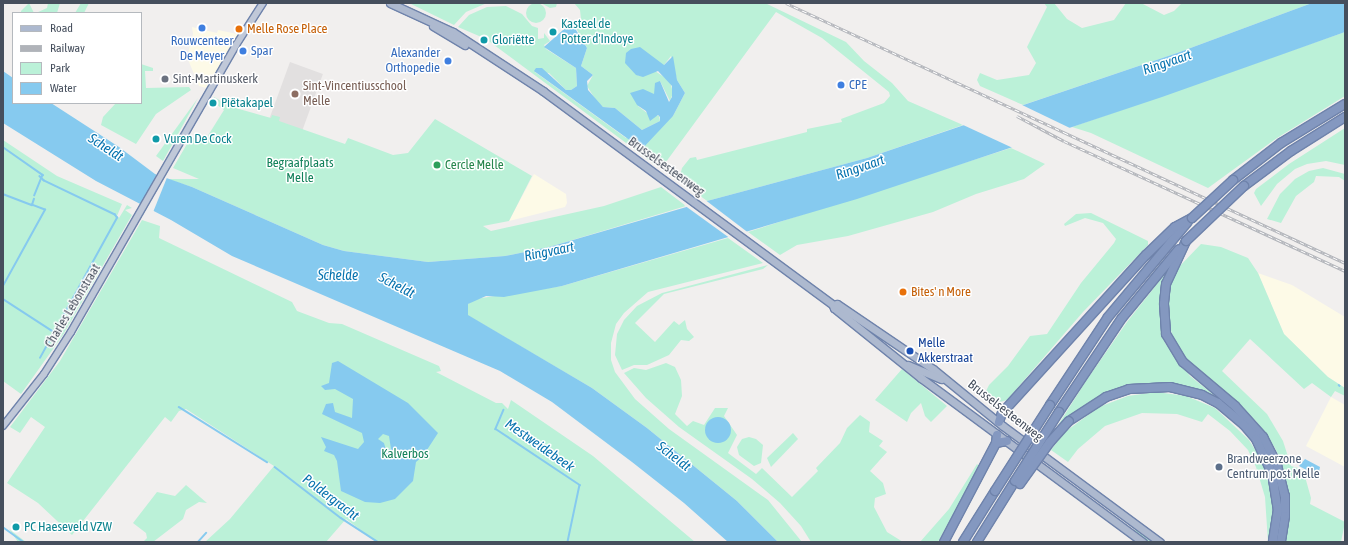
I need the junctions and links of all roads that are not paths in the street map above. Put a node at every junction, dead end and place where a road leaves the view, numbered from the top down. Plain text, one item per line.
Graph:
1 (263, 3) edge
2 (390, 3) edge
3 (1345, 104) edge
4 (1345, 117) edge
5 (1192, 218) junction
6 (1168, 267) junction
7 (833, 305) junction
8 (885, 349) junction
9 (903, 364) junction
10 (933, 369) junction
11 (967, 397) junction
12 (999, 422) junction
13 (3, 426) edge
14 (997, 439) junction
15 (1007, 441) junction
16 (1017, 483) junction
17 (1081, 484) junction
18 (944, 542) edge
19 (963, 542) edge
20 (976, 542) edge
21 (1143, 542) edge
22 (1160, 542) edge
23 (1273, 542) edge
24 (1281, 542) edge

1 - 13 main road, Charles Lebonstraat
2 - 7 main road, Brusselsesteenweg
3 - 5 highway, bridge
4 - 6 highway, bridge
5 - 12 highway
5 - 19 highway, bridge
6 - 16 highway, bridge
6 - 24 highway
7 - 8 main road, Brusselsesteenweg
7 - 10 main road, Brusselsesteenweg
8 - 9 main road, Brusselsesteenweg
8 - 10 main road
9 - 11 main road
9 - 14 main road, Brusselsesteenweg
10 - 11 main road, Brusselsesteenweg
11 - 12 main road, Brusselsesteenweg
12 - 14 main road
12 - 17 main road, Brusselsesteenweg
14 - 15 highway
14 - 18 highway
15 - 17 main road
15 - 21 main road, Brusselsesteenweg
16 - 20 highway
16 - 23 highway, bridge
17 - 22 main road, Brusselsesteenweg

